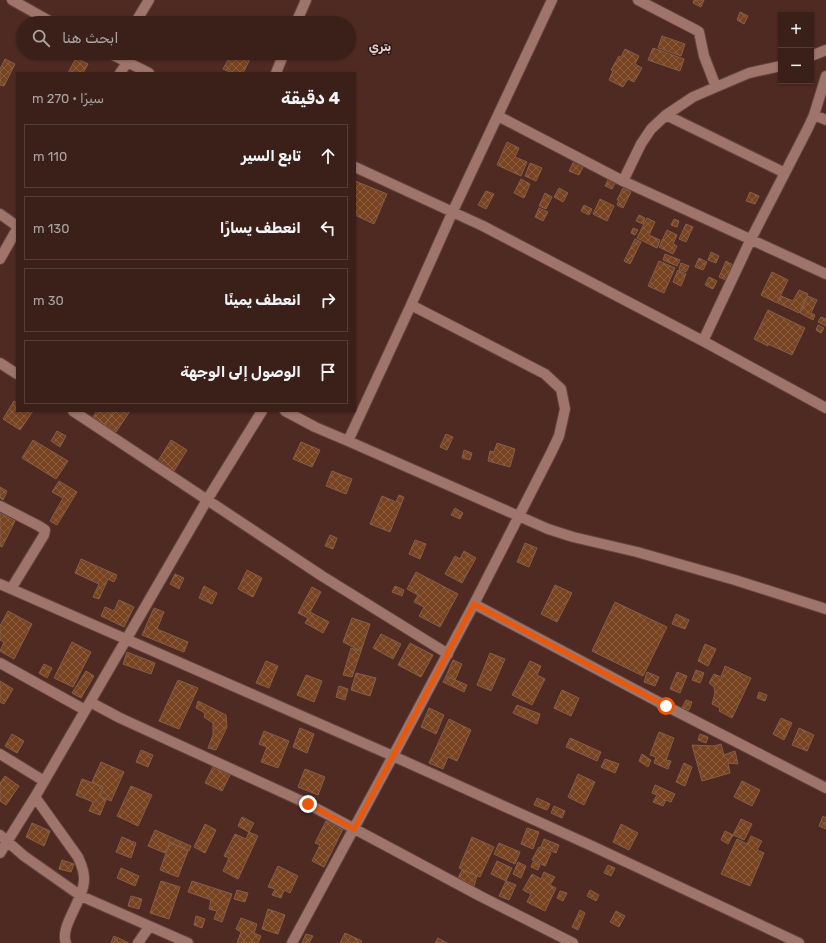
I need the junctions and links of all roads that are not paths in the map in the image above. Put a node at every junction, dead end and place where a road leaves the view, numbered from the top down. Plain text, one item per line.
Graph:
1 (12, 0) edge
2 (149, 0) edge
3 (306, 0) edge
4 (552, 0) edge
5 (638, 0) edge
6 (41, 16) edge
7 (139, 16) edge
8 (299, 16) edge
9 (826, 50) edge
10 (814, 55) edge
11 (123, 60) edge
12 (281, 60) edge
13 (127, 63) junction
14 (778, 67) edge
15 (121, 72) edge
16 (147, 72) edge
17 (276, 72) edge
18 (826, 76) edge
19 (716, 87) junction
20 (666, 114) junction
21 (814, 115) junction
22 (498, 116) junction
23 (826, 120) edge
24 (356, 166) edge
25 (785, 173) junction
26 (623, 181) junction
27 (452, 212) junction
28 (0, 214) edge
29 (16, 227) edge
30 (16, 230) edge
31 (751, 239) junction
32 (0, 259) edge
33 (826, 274) edge
34 (411, 305) junction
35 (703, 341) junction
36 (0, 363) edge
37 (16, 373) edge
38 (826, 408) edge
39 (75, 412) edge
40 (261, 412) edge
41 (287, 412) edge
42 (348, 441) junction
43 (207, 500) junction
44 (0, 506) edge
45 (519, 517) junction
46 (0, 584) edge
47 (11, 589) junction
48 (474, 604) junction
49 (826, 609) edge
50 (126, 640) junction
51 (448, 654) junction
52 (0, 663) edge
53 (88, 706) junction
54 (0, 754) edge
55 (393, 756) junction
56 (44, 781) junction
57 (826, 788) edge
58 (35, 797) junction
59 (354, 829) junction
60 (3, 839) edge
61 (0, 853) edge
62 (81, 896) junction
63 (149, 927) junction
64 (66, 943) edge
65 (138, 943) edge
66 (188, 943) edge
67 (292, 943) edge
68 (573, 943) edge
69 (799, 943) edge

1 - 6 street
2 - 7 street
3 - 8 street
4 - 22 street
5 - 19 street
9 - 10 street
11 - 13 street
12 - 17 street
13 - 15 street
13 - 16 street
14 - 19 street
18 - 21 street
19 - 20 street
20 - 25 street
20 - 26 street
21 - 23 street
21 - 25 street
22 - 26 street
22 - 27 street
24 - 27 street
25 - 31 street
26 - 31 street
27 - 34 street
27 - 35 street
28 - 29 street
30 - 32 street
31 - 33 street
31 - 35 street
34 - 42 street
34 - 45 street
35 - 38 street
36 - 37 street
39 - 43 street
40 - 43 street
41 - 42 street
42 - 45 street
43 - 50 street
43 - 51 street
44 - 47 street
45 - 48 street
45 - 49 street
46 - 47 street
47 - 50 street
48 - 51 street
48 - 57 street
50 - 53 street
50 - 55 street
51 - 55 street
52 - 53 street
53 - 56 street
53 - 59 street
54 - 56 street
55 - 59 street
55 - 69 street
56 - 58 street
58 - 60 street
58 - 62 street
59 - 67 street
59 - 68 street
60 - 61 street
60 - 62 street
62 - 63 street
62 - 64 street
63 - 65 street
63 - 66 street

